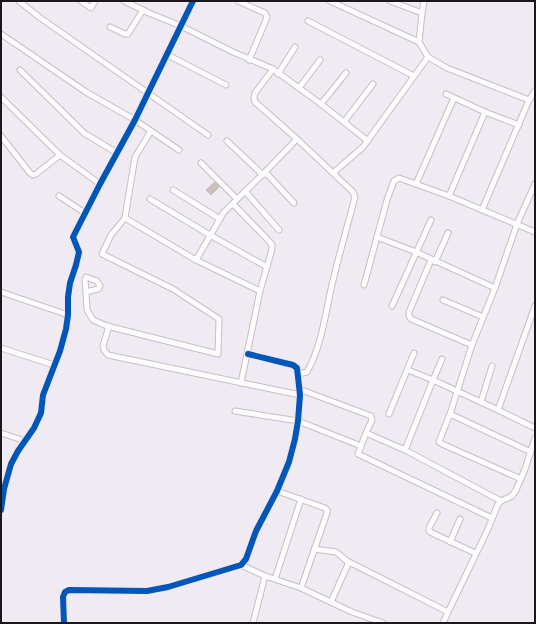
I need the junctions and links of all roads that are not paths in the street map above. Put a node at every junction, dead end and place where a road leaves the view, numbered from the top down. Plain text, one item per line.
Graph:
1 (19, 1) edge
2 (81, 1) edge
3 (95, 1) edge
4 (124, 1) edge
5 (192, 1) edge
6 (238, 1) edge
7 (330, 1) edge
8 (390, 1) edge
9 (424, 1) edge
10 (143, 10) junction
11 (422, 13) junction
12 (308, 21) dead end
13 (180, 26) junction
14 (110, 27) dead end
15 (1, 34) edge
16 (419, 42) junction
17 (295, 47) dead end
18 (166, 54) junction
19 (428, 57) junction
20 (249, 60) junction
21 (320, 60) dead end
22 (273, 69) junction
23 (20, 70) dead end
24 (346, 73) dead end
25 (278, 74) junction
26 (414, 76) junction
27 (373, 84) dead end
28 (226, 85) dead end
29 (299, 88) junction
30 (535, 91) edge
31 (148, 93) junction
32 (446, 94) dead end
33 (1, 97) edge
34 (454, 98) junction
35 (529, 100) junction
36 (322, 104) junction
37 (485, 112) junction
38 (135, 120) junction
39 (344, 122) junction
40 (519, 125) junction
41 (151, 131) junction
42 (208, 135) dead end
43 (1, 136) edge
44 (297, 139) junction
45 (227, 141) dead end
46 (368, 141) junction
47 (179, 150) dead end
48 (117, 153) junction
49 (60, 154) junction
50 (201, 162) dead end
51 (333, 173) junction
52 (264, 174) junction
53 (100, 184) junction
54 (416, 184) junction
55 (535, 184) edge
56 (173, 190) dead end
57 (245, 191) junction
58 (59, 196) dead end
59 (450, 196) junction
60 (150, 199) dead end
61 (237, 199) junction
62 (294, 203) dead end
63 (233, 204) junction
64 (482, 210) junction
65 (85, 213) junction
66 (125, 218) junction
67 (220, 219) junction
68 (430, 220) dead end
69 (517, 224) junction
70 (279, 230) dead end
71 (535, 232) edge
72 (448, 233) dead end
73 (210, 235) junction
74 (377, 237) junction
75 (416, 252) junction
76 (196, 260) junction
77 (433, 261) junction
78 (267, 267) junction
79 (364, 286) dead end
80 (495, 288) junction
81 (260, 291) junction
82 (1, 292) edge
83 (86, 292) dead end
84 (443, 300) dead end
85 (392, 306) dead end
86 (535, 306) edge
87 (68, 315) junction
88 (483, 317) junction
89 (109, 326) junction
90 (472, 345) junction
91 (1, 348) edge
92 (414, 353) dead end
93 (248, 354) junction
94 (442, 359) dead end
95 (54, 365) junction
96 (492, 366) dead end
97 (408, 370) junction
98 (298, 374) junction
99 (433, 380) junction
100 (242, 383) junction
101 (299, 389) junction
102 (458, 391) junction
103 (300, 395) junction
104 (481, 402) junction
105 (498, 410) junction
106 (235, 411) dead end
107 (389, 414) dead end
108 (450, 414) junction
109 (298, 421) junction
110 (535, 428) edge
111 (1, 433) edge
112 (366, 433) junction
113 (535, 438) edge
114 (25, 441) junction
115 (361, 446) junction
116 (405, 450) junction
117 (531, 452) junction
118 (521, 479) junction
119 (277, 490) junction
120 (301, 499) junction
121 (501, 501) junction
122 (1, 510) edge
123 (437, 513) dead end
124 (492, 518) junction
125 (460, 519) dead end
126 (450, 542) junction
127 (314, 550) junction
128 (476, 554) junction
129 (349, 562) junction
130 (240, 565) junction
131 (265, 576) junction
132 (275, 580) junction
133 (301, 588) junction
134 (332, 602) junction
135 (448, 612) junction
136 (64, 623) edge
137 (253, 623) edge
138 (383, 623) edge
139 (443, 623) edge

1 - 31 street
2 - 3 street
4 - 10 street
5 - 13 street
6 - 20 street
7 - 16 street
8 - 11 street
9 - 11 street
10 - 13 street
10 - 14 street
11 - 16 street
12 - 26 street
13 - 18 street
13 - 20 street
15 - 38 street
16 - 19 street
17 - 25 street
18 - 28 street
18 - 31 street
19 - 26 street
19 - 35 street
20 - 22 street
21 - 29 street
22 - 25 street
22 - 44 street
23 - 48 street
24 - 36 street
25 - 29 street
26 - 46 street
27 - 39 street
29 - 36 street
30 - 35 street
31 - 38 street
31 - 42 street
32 - 34 street
33 - 49 street
34 - 37 street
34 - 54 street
35 - 40 street
36 - 39 street
37 - 40 street
37 - 59 street
38 - 41 street
38 - 48 street
39 - 46 street
40 - 64 street
41 - 47 street
41 - 66 street
43 - 49 street
44 - 51 street
44 - 52 street
45 - 52 street
46 - 51 street
48 - 53 street
49 - 53 street
50 - 61 street
51 - 98 street
52 - 57 street
52 - 62 street
53 - 65 street
54 - 59 street
54 - 74 street
55 - 69 street
56 - 67 street
57 - 61 street
57 - 70 street
58 - 65 street
59 - 64 street
60 - 73 street
61 - 63 street
63 - 67 street
63 - 78 street
64 - 69 street
65 - 87 street
66 - 76 street
66 - 89 street
67 - 73 street
68 - 75 street
69 - 71 street
69 - 80 street
72 - 77 street
73 - 76 street
73 - 78 street
74 - 75 street
74 - 79 street
75 - 77 street
75 - 85 street
76 - 81 street
77 - 80 street
77 - 90 street
78 - 81 street
80 - 88 street
81 - 93 street
82 - 87 street
83 - 89 street
84 - 88 street
86 - 105 street
87 - 95 street
88 - 90 street
89 - 100 street
90 - 102 street
91 - 95 street
92 - 97 street
93 - 98 street
93 - 100 street
94 - 99 street
95 - 114 street
96 - 104 street
97 - 99 street
97 - 107 street
98 - 101 street
99 - 102 street
99 - 116 street
100 - 103 street
101 - 103 street
101 - 112 street
102 - 104 street
102 - 108 street
103 - 109 street
104 - 105 street
105 - 110 street
106 - 109 street
108 - 117 street
108 - 118 street
109 - 115 street
109 - 119 street
111 - 114 street
112 - 115 street
112 - 116 street
113 - 117 street
114 - 122 street
115 - 124 street
116 - 121 street
117 - 118 street
118 - 121 street
119 - 120 street
119 - 130 street
120 - 127 street
120 - 132 street
121 - 124 street
123 - 126 street
124 - 128 street
125 - 126 street
126 - 128 street
127 - 129 street
127 - 133 street
128 - 135 street
129 - 134 street
129 - 135 street
130 - 131 street
130 - 136 street
131 - 132 street
131 - 137 street
132 - 133 street
133 - 134 street
134 - 138 street
135 - 139 street

